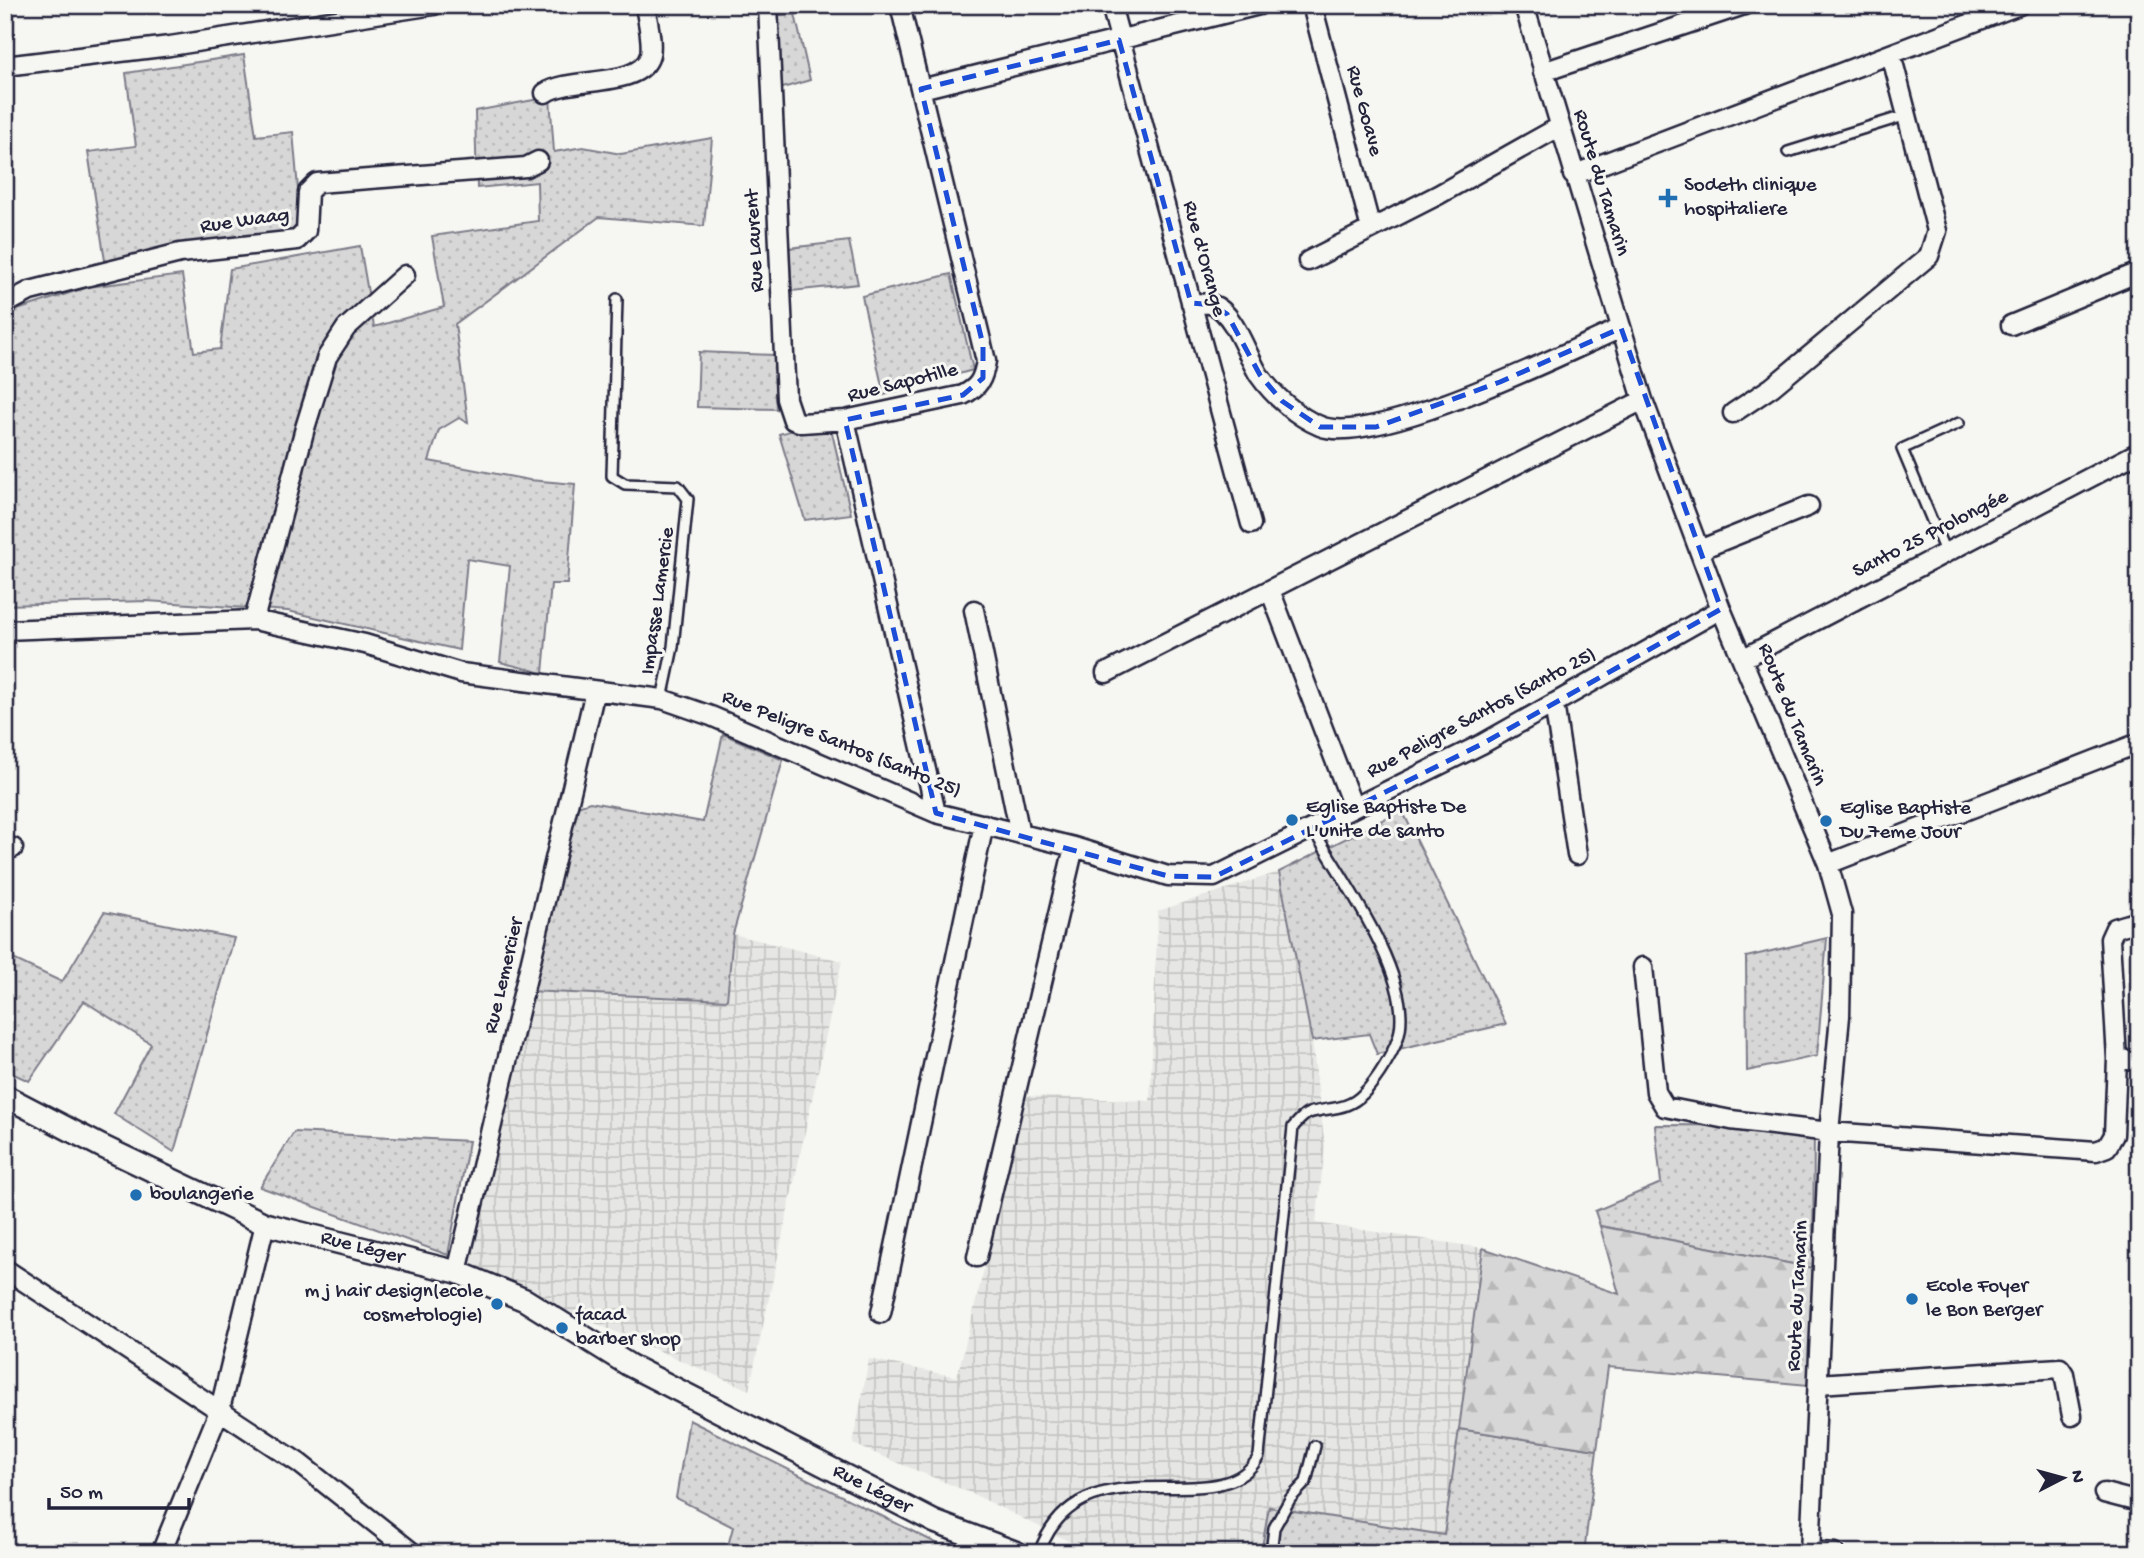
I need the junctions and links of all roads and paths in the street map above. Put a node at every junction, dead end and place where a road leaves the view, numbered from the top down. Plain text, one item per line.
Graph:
1 (434, 5) edge
2 (645, 5) edge
3 (768, 5) edge
4 (900, 5) edge
5 (1111, 5) edge
6 (1259, 5) edge
7 (1312, 5) edge
8 (1524, 5) edge
9 (1744, 5) edge
10 (2019, 5) edge
11 (1119, 40) junction
12 (1891, 54) junction
13 (5, 66) edge
14 (1543, 72) junction
15 (922, 89) junction
16 (545, 93) dead end
17 (1909, 115) junction
18 (1559, 127) junction
19 (1788, 152) dead end
20 (538, 162) dead end
21 (1573, 175) junction
22 (1370, 229) junction
23 (1308, 261) dead end
24 (2139, 272) edge
25 (405, 275) dead end
26 (617, 299) dead end
27 (1191, 303) junction
28 (5, 304) edge
29 (2011, 326) dead end
30 (1621, 328) junction
31 (1643, 400) junction
32 (1733, 413) dead end
33 (845, 420) junction
34 (1959, 423) dead end
35 (2139, 452) edge
36 (1810, 506) dead end
37 (1251, 524) dead end
38 (1699, 550) junction
39 (1946, 554) junction
40 (1270, 590) junction
41 (1721, 609) junction
42 (974, 610) dead end
43 (254, 620) junction
44 (5, 630) edge
45 (1744, 658) junction
46 (1106, 673) dead end
47 (595, 691) junction
48 (662, 699) junction
49 (1554, 703) junction
50 (2139, 743) edge
51 (1353, 807) junction
52 (936, 813) junction
53 (984, 824) junction
54 (1312, 828) junction
55 (1020, 834) junction
56 (1074, 847) junction
57 (1577, 855) dead end
58 (1828, 864) junction
59 (2139, 921) edge
60 (1643, 967) dead end
61 (2117, 1059) junction
62 (2139, 1061) edge
63 (5, 1096) edge
64 (1829, 1132) junction
65 (265, 1224) junction
66 (977, 1257) dead end
67 (5, 1269) edge
68 (457, 1272) junction
69 (881, 1313) dead end
70 (1818, 1384) junction
71 (220, 1409) junction
72 (2072, 1416) dead end
73 (1315, 1446) dead end
74 (2104, 1493) dead end
75 (2139, 1502) edge
76 (1810, 1552) edge
77 (161, 1553) edge
78 (413, 1553) edge
79 (1017, 1553) edge
80 (1039, 1553) edge
81 (1271, 1553) edge
82 (1835, 1553) edge

1 - 13 street
2 - 16 street
3 - 33 street, Rue Laurent
4 - 15 street, Rue Sapotille
5 - 11 street, Rue d'Orange
6 - 11 street
7 - 22 street, Rue Goave
8 - 14 street, Route du Tamarin
9 - 14 street
10 - 12 street
11 - 15 street
11 - 27 street, Rue d'Orange
12 - 17 street
12 - 21 street
14 - 18 street, Route du Tamarin
15 - 33 street, Rue Sapotille
17 - 19 lane
17 - 32 street
18 - 21 street, Route du Tamarin
18 - 22 street
20 - 28 street, Rue Waag
21 - 30 street, Route du Tamarin
22 - 23 street
24 - 29 street
25 - 43 street
26 - 48 lane, Impasse Lamercie
27 - 30 street
27 - 37 street, Rue d'Orange
30 - 31 street, Route du Tamarin
31 - 38 street, Route du Tamarin
31 - 40 street
33 - 52 street, Rue Sapotille
34 - 39 lane
35 - 39 street, Santo 25 Prolongée
36 - 38 street
38 - 41 street, Route du Tamarin
39 - 45 street, Santo 25 Prolongée
40 - 46 street
40 - 51 street
41 - 45 street, Route du Tamarin
41 - 49 street, Rue Peligre Santos (Santo 25)
42 - 55 street
43 - 44 street, Rue Peligre Santos (Santo 25)
43 - 47 street, Rue Peligre Santos (Santo 25)
45 - 58 street, Route du Tamarin
47 - 48 street, Rue Peligre Santos (Santo 25)
47 - 68 street, Rue Lemercier
48 - 52 street, Rue Peligre Santos (Santo 25)
49 - 51 street, Rue Peligre Santos (Santo 25)
49 - 57 street
50 - 58 street
51 - 54 street, Rue Peligre Santos (Santo 25)
52 - 53 street, Rue Peligre Santos (Santo 25)
53 - 55 street, Rue Peligre Santos (Santo 25)
53 - 69 street
54 - 56 street, Rue Peligre Santos (Santo 25)
54 - 80 lane
55 - 56 street, Rue Peligre Santos (Santo 25)
56 - 66 street
58 - 64 street, Route du Tamarin
59 - 61 street
60 - 64 street
61 - 62 street
61 - 64 street
63 - 65 street, Rue Léger
64 - 70 street, Route du Tamarin
65 - 68 street, Rue Léger
65 - 71 street
67 - 71 street
68 - 79 street, Rue Léger
70 - 72 street
70 - 76 street, Route du Tamarin
71 - 77 street
71 - 78 street
73 - 81 lane
74 - 75 street
76 - 82 street

